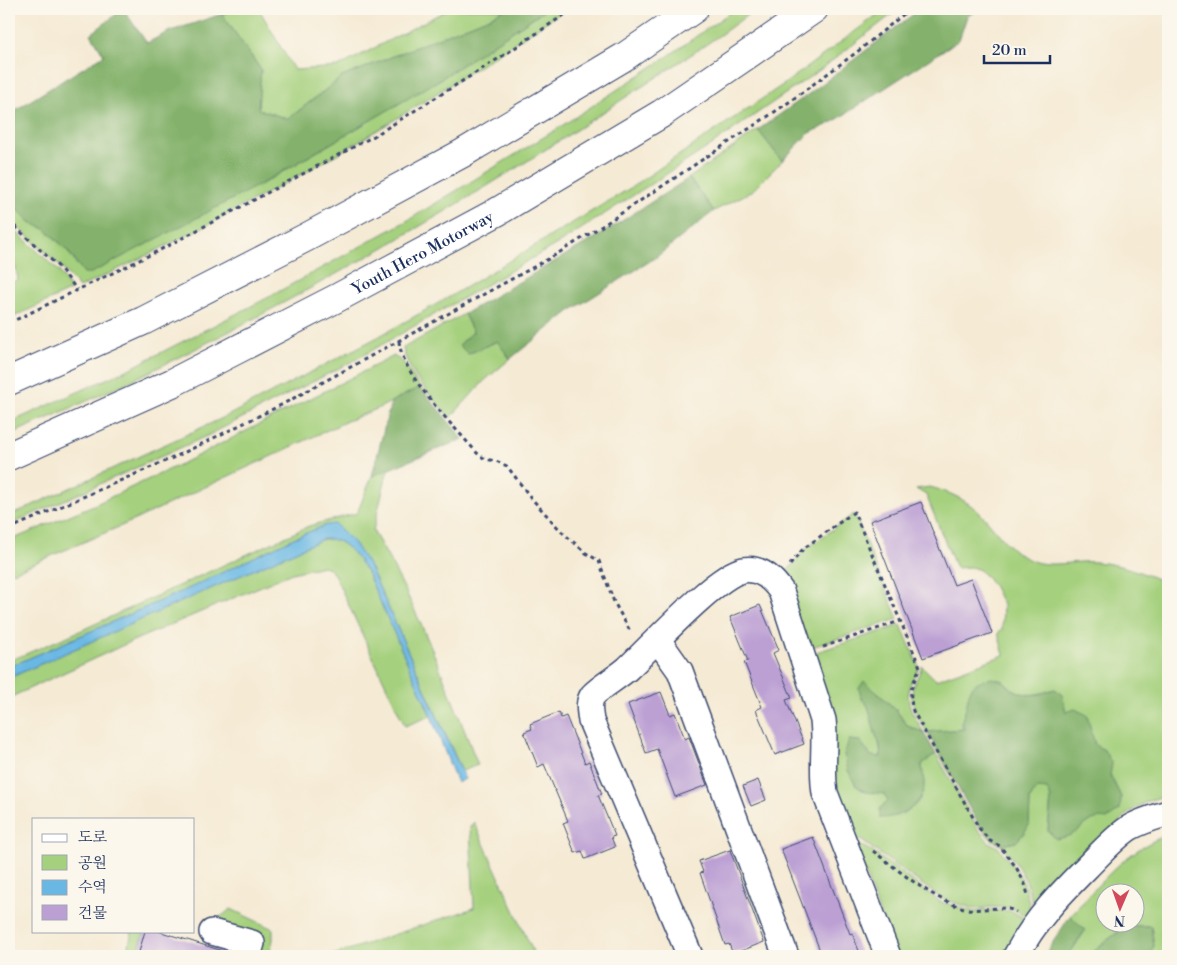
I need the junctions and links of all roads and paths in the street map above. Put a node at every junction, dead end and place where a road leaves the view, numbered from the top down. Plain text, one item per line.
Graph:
1 (573, 9) edge
2 (694, 9) edge
3 (814, 9) edge
4 (910, 9) edge
5 (9, 221) edge
6 (77, 290) junction
7 (9, 323) edge
8 (399, 341) junction
9 (9, 381) edge
10 (9, 456) edge
11 (9, 529) edge
12 (773, 579) junction
13 (900, 621) junction
14 (652, 646) junction
15 (802, 654) junction
16 (1168, 813) edge
17 (843, 840) junction
18 (1036, 925) junction
19 (212, 932) dead end
20 (248, 956) edge
21 (690, 956) edge
22 (786, 956) edge
23 (888, 956) edge
24 (1016, 956) edge

1 - 6 path
2 - 9 highway
3 - 10 highway, Youth Hero Motorway
4 - 8 path
5 - 6 path
6 - 7 path
8 - 11 path
8 - 14 path
12 - 13 path
12 - 14 street
12 - 15 street
13 - 15 path
13 - 18 path
14 - 21 street
14 - 22 street
15 - 17 street
16 - 18 street
17 - 18 path
17 - 23 street
18 - 24 street
19 - 20 street

